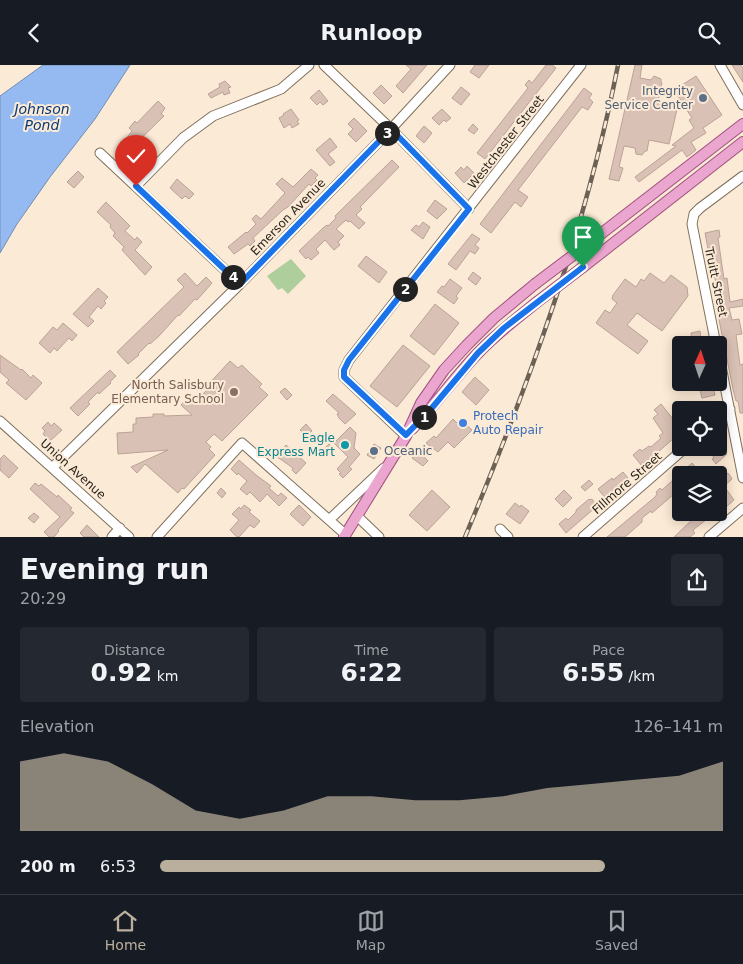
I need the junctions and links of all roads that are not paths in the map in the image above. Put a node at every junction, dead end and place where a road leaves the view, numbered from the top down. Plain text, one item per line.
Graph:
1 (309, 65) edge
2 (324, 65) edge
3 (450, 65) edge
4 (581, 65) edge
5 (720, 65) edge
6 (743, 105) edge
7 (743, 124) edge
8 (391, 129) junction
9 (743, 143) edge
10 (100, 153) dead end
11 (743, 176) edge
12 (136, 186) junction
13 (469, 209) junction
14 (240, 284) junction
15 (714, 336) edge
16 (726, 391) edge
17 (730, 409) junction
18 (727, 412) edge
19 (0, 421) edge
20 (406, 435) junction
21 (676, 456) edge
22 (390, 463) junction
23 (53, 467) junction
24 (743, 478) edge
25 (743, 508) edge
26 (357, 516) junction
27 (329, 520) junction
28 (120, 528) junction
29 (500, 529) dead end
30 (345, 535) edge
31 (112, 537) edge
32 (129, 537) edge
33 (157, 537) edge
34 (379, 537) edge
35 (508, 537) edge
36 (584, 537) edge
37 (709, 537) edge

1 - 12 street
2 - 8 street
3 - 8 street, Emerson Avenue
4 - 13 street, Westchester Street
5 - 6 street
7 - 20 main road, bridge
8 - 13 street
8 - 14 street, Emerson Avenue
9 - 20 main road, bridge
10 - 12 street
11 - 15 street, Truitt Street
12 - 14 street
13 - 20 street, Westchester Street
14 - 23 street, Emerson Avenue
16 - 17 street
17 - 18 street
17 - 24 street
19 - 23 street, Union Avenue
20 - 22 main road
21 - 36 street, Fillmore Street
22 - 26 main road
22 - 27 street
23 - 28 street, Union Avenue
25 - 37 street
26 - 30 main road
26 - 34 street
27 - 30 street
27 - 33 street
28 - 31 street
28 - 32 street, Union Avenue
29 - 35 street

